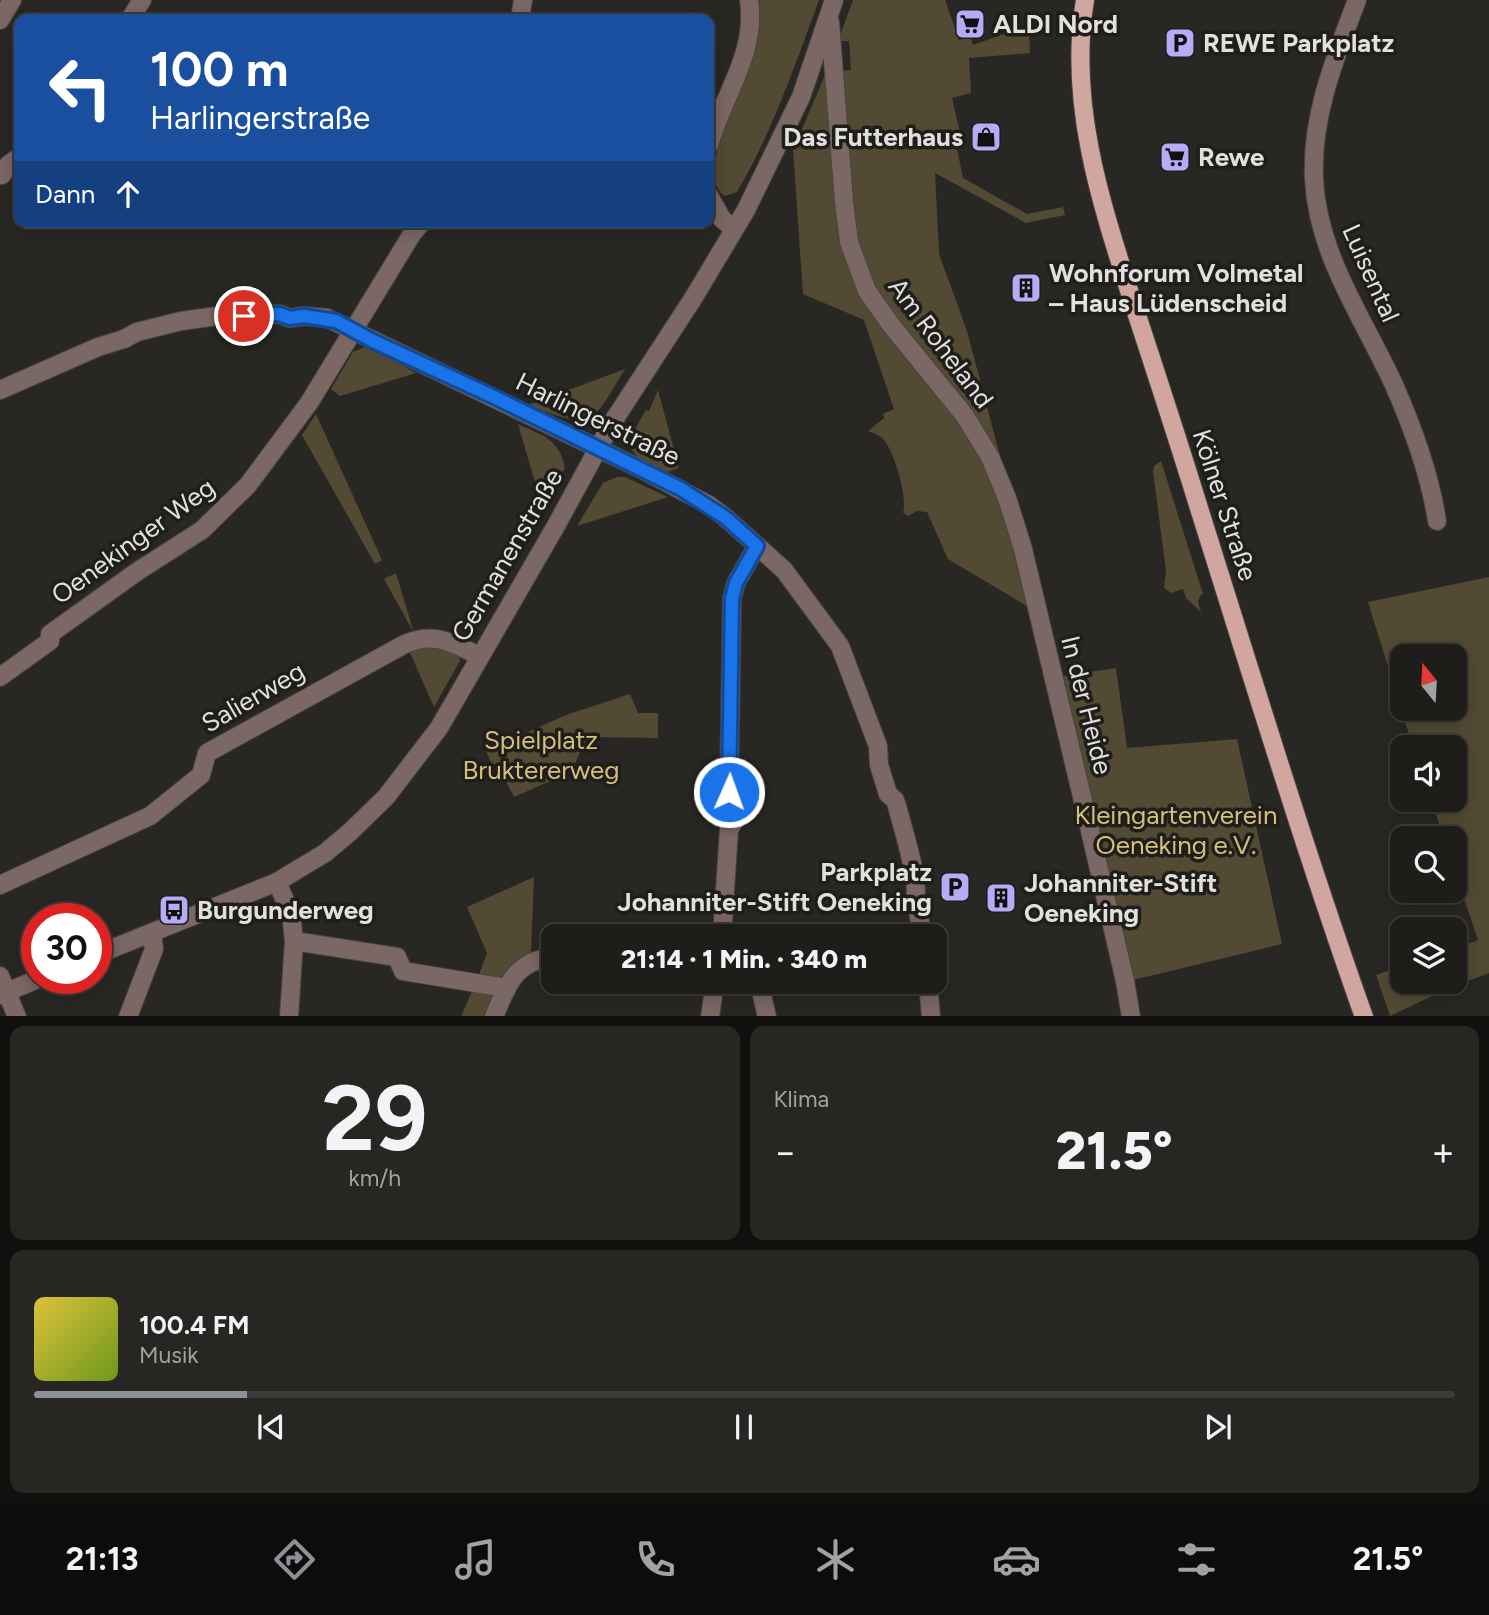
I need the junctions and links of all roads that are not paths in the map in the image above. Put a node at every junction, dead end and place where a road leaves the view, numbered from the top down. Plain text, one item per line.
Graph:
1 (12, 0) edge
2 (749, 0) edge
3 (1085, 0) edge
4 (1357, 0) edge
5 (832, 7) edge
6 (0, 20) edge
7 (714, 132) edge
8 (14, 160) edge
9 (2, 175) dead end
10 (714, 205) edge
11 (417, 228) edge
12 (734, 229) junction
13 (353, 330) junction
14 (0, 390) edge
15 (598, 448) junction
16 (1437, 521) dead end
17 (757, 546) junction
18 (1037, 612) joint
19 (479, 656) junction
20 (0, 677) edge
21 (277, 882) junction
22 (0, 885) edge
23 (723, 924) edge
24 (920, 924) edge
25 (152, 933) junction
26 (295, 941) junction
27 (112, 949) edge
28 (541, 961) edge
29 (21, 983) edge
30 (3, 987) edge
31 (506, 988) junction
32 (713, 994) edge
33 (762, 994) edge
34 (929, 994) edge
35 (17, 1016) edge
36 (128, 1016) edge
37 (289, 1016) edge
38 (494, 1016) edge
39 (710, 1016) edge
40 (767, 1016) edge
41 (931, 1016) edge
42 (1131, 1016) edge
43 (1364, 1016) edge

1 - 6 street
2 - 7 street
3 - 43 main road, Kölner Straße
4 - 16 street, Luisental
5 - 12 street, Germanenstraße
5 - 18 street, Am Roheland
8 - 9 street
10 - 12 street
11 - 13 street, Oenekinger Weg
12 - 15 street, Germanenstraße
13 - 14 street, Harlingerstraße
13 - 15 street, Harlingerstraße
13 - 20 street, Oenekinger Weg
15 - 17 street, Harlingerstraße
15 - 19 street, Germanenstraße
17 - 23 street
17 - 24 street, Harlingerstraße
18 - 42 street, In der Heide
19 - 21 street, Germanenstraße
19 - 22 street, Salierweg
21 - 25 street, Germanenstraße
21 - 26 street
25 - 27 street, Germanenstraße
25 - 36 street
26 - 31 street
26 - 37 street
28 - 31 street
29 - 30 street
30 - 35 street
31 - 38 street
32 - 39 street
33 - 40 street
34 - 41 street

